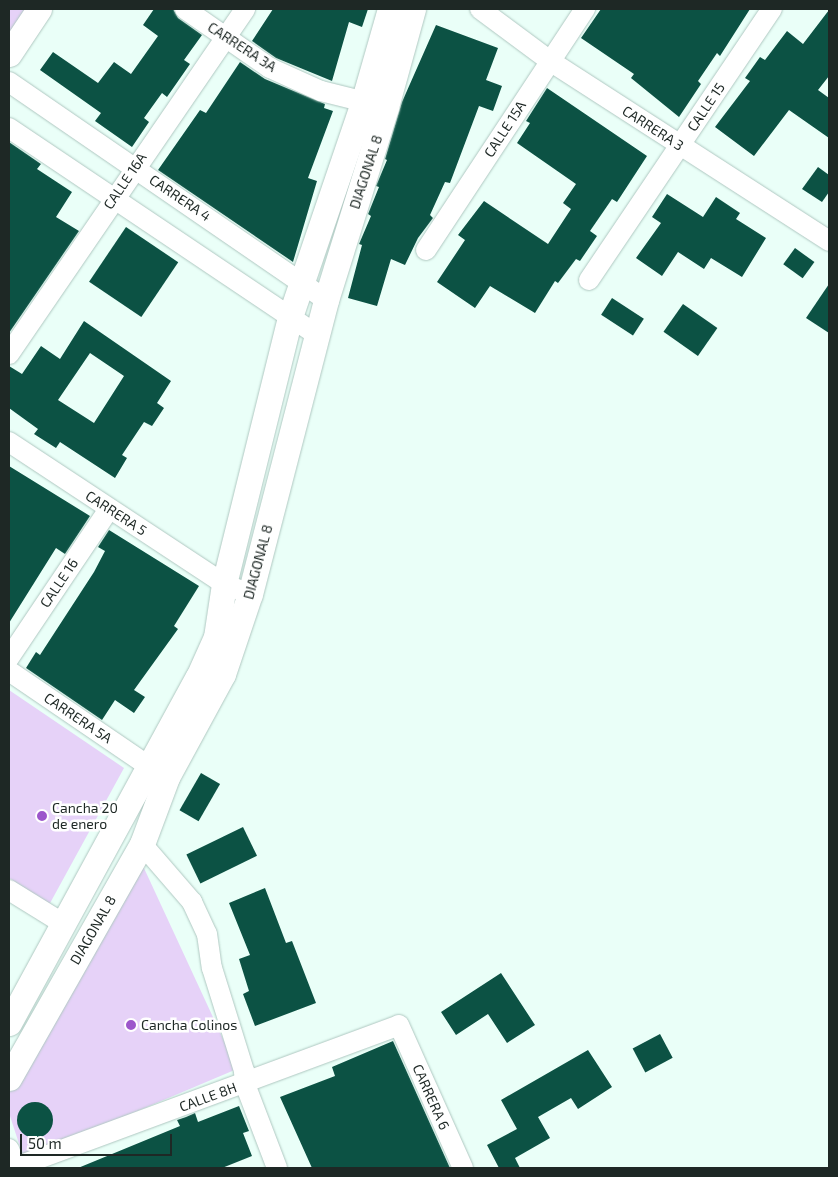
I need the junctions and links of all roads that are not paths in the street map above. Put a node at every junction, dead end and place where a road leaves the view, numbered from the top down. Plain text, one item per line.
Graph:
1 (39, 9) edge
2 (185, 9) edge
3 (245, 9) edge
4 (390, 9) edge
5 (413, 9) edge
6 (480, 9) edge
7 (585, 9) edge
8 (772, 9) edge
9 (225, 38) junction
10 (9, 54) edge
11 (550, 61) junction
12 (9, 82) edge
13 (375, 105) junction
14 (9, 128) edge
15 (680, 145) junction
16 (134, 167) junction
17 (113, 198) junction
18 (826, 233) edge
19 (426, 250) dead end
20 (301, 280) junction
21 (589, 280) dead end
22 (326, 300) junction
23 (290, 317) junction
24 (319, 336) junction
25 (9, 354) edge
26 (9, 442) edge
27 (109, 509) junction
28 (224, 584) junction
29 (250, 594) junction
30 (9, 658) edge
31 (9, 671) edge
32 (147, 765) junction
33 (142, 844) junction
34 (9, 890) edge
35 (64, 924) junction
36 (9, 1023) edge
37 (399, 1025) joint
38 (9, 1078) edge
39 (245, 1084) junction
40 (14, 1161) edge
41 (277, 1168) edge
42 (464, 1168) edge

1 - 10 street
2 - 9 street, CARRERA 3A
3 - 9 street, CALLE 16A
4 - 13 street, DIAGONAL 8
5 - 13 street, DIAGONAL 8
6 - 11 street, CARRERA 3
7 - 11 street, CALLE 15A
8 - 15 street, CALLE 15
9 - 13 street, CARRERA 3A
9 - 16 street, CALLE 16A
11 - 15 street, CARRERA 3
11 - 19 street, CALLE 15A
12 - 16 street, CARRERA 4
13 - 20 street, DIAGONAL 8
13 - 22 street, DIAGONAL 8
14 - 17 street
15 - 18 street, CARRERA 3
15 - 21 street, CALLE 15
16 - 17 street, CALLE 16A
16 - 20 street, CARRERA 4
17 - 23 street
17 - 25 street, CALLE 16A
20 - 22 street, CARRERA 4
20 - 23 street, DIAGONAL 8
22 - 24 street, DIAGONAL 8
23 - 24 street
23 - 28 street, DIAGONAL 8
24 - 29 street, DIAGONAL 8
26 - 27 street, CARRERA 5
27 - 28 street, CARRERA 5
27 - 30 street, CALLE 16
28 - 29 street, CARRERA 5
28 - 32 street, DIAGONAL 8
29 - 33 street, DIAGONAL 8
31 - 32 street, CARRERA 5A
32 - 35 street, DIAGONAL 8
33 - 38 street, DIAGONAL 8
33 - 39 street
34 - 35 street
35 - 36 street, DIAGONAL 8
37 - 39 street, CALLE 8H
37 - 42 street, CARRERA 6
39 - 40 street, CALLE 8H
39 - 41 street

